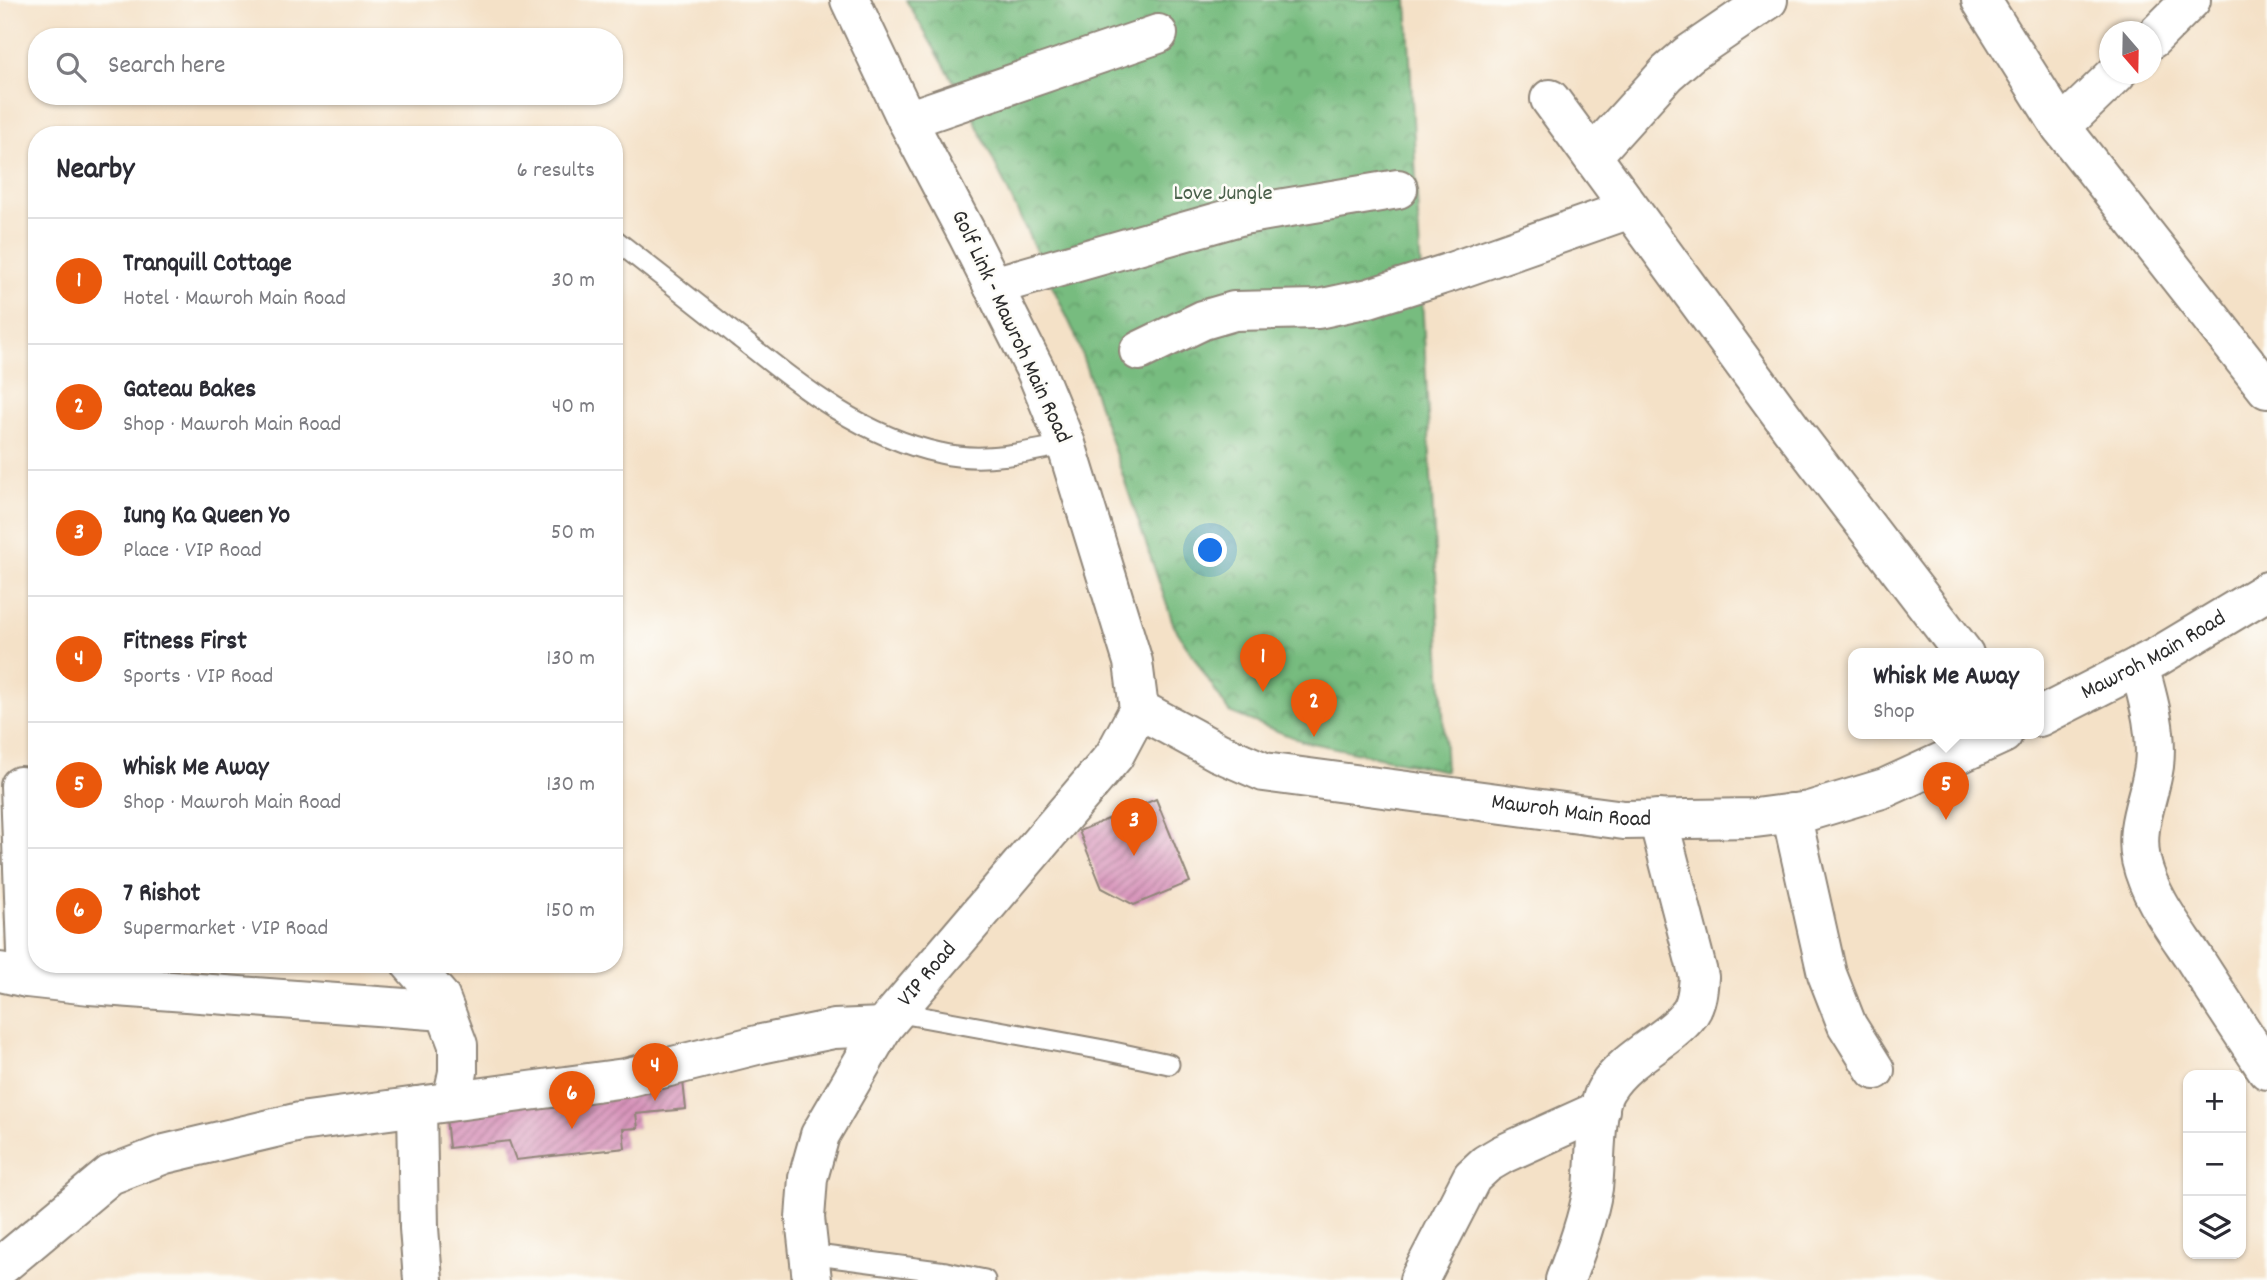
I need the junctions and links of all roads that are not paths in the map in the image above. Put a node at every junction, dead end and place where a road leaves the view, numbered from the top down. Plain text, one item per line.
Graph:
1 (850, 0) edge
2 (1768, 0) edge
3 (1981, 0) edge
4 (2191, 0) edge
5 (2162, 28) edge
6 (1158, 34) dead end
7 (2106, 84) edge
8 (1550, 99) dead end
9 (907, 120) junction
10 (2061, 127) junction
11 (1592, 156) junction
12 (1398, 188) dead end
13 (1630, 209) junction
14 (623, 246) edge
15 (993, 286) junction
16 (1139, 351) dead end
17 (2267, 389) edge
18 (1066, 444) junction
19 (2267, 591) edge
20 (1959, 648) edge
21 (2139, 666) junction
22 (1139, 709) junction
23 (2044, 714) edge
24 (1992, 739) edge
25 (20, 786) dead end
26 (1791, 813) junction
27 (1658, 819) junction
28 (28, 849) edge
29 (28, 878) edge
30 (419, 973) edge
31 (13, 975) edge
32 (445, 1011) junction
33 (889, 1020) junction
34 (1169, 1064) dead end
35 (1875, 1070) dead end
36 (2267, 1070) edge
37 (434, 1104) junction
38 (1600, 1110) junction
39 (0, 1267) edge
40 (811, 1267) edge
41 (423, 1280) edge
42 (985, 1280) edge
43 (1419, 1280) edge
44 (1565, 1280) edge

1 - 9 street, Golf Link - Mawroh Main Road
2 - 11 street
3 - 10 street
4 - 5 street
6 - 9 street
7 - 10 street
8 - 11 street
9 - 15 street, Golf Link - Mawroh Main Road
10 - 17 street
11 - 13 street
12 - 15 street
13 - 16 street
13 - 20 street
14 - 18 lane
15 - 18 street, Golf Link - Mawroh Main Road
18 - 22 street, Golf Link - Mawroh Main Road
19 - 21 street, Mawroh Main Road
21 - 23 street, Mawroh Main Road
21 - 36 street
22 - 27 street, Mawroh Main Road
22 - 33 street, VIP Road
24 - 26 street, Mawroh Main Road
25 - 28 street
26 - 27 street, Mawroh Main Road
26 - 35 street
27 - 38 street
29 - 31 street
30 - 32 street
31 - 32 street
32 - 37 street
33 - 34 lane
33 - 37 street
33 - 40 street, VIP Road
37 - 39 street
37 - 41 street
38 - 43 street
38 - 44 street
40 - 42 lane

